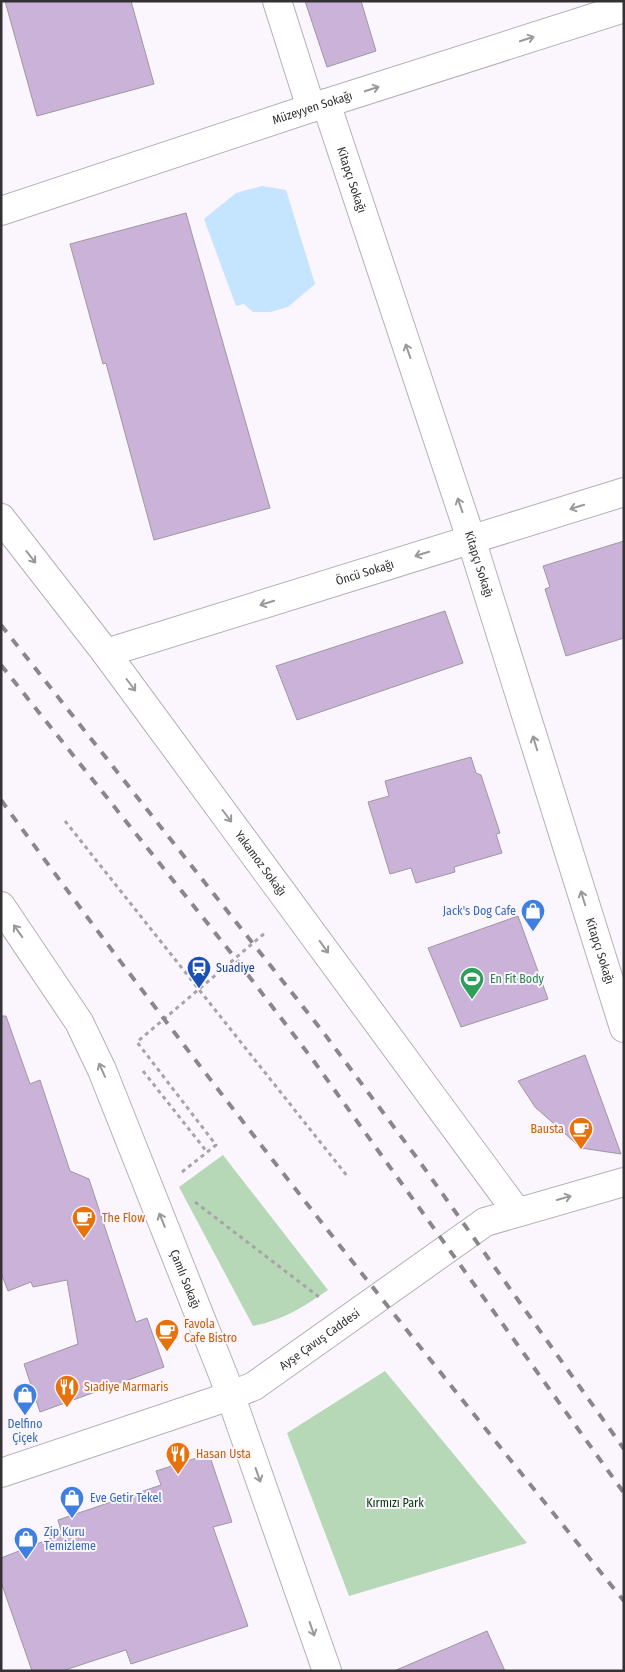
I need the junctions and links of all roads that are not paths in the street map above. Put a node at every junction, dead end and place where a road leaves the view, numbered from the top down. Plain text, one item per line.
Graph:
1 (277, 1) edge
2 (624, 8) edge
3 (318, 106) junction
4 (1, 211) edge
5 (624, 492) edge
6 (1, 518) edge
7 (471, 539) junction
8 (106, 652) junction
9 (1, 906) edge
10 (624, 1028) edge
11 (624, 1182) edge
12 (517, 1212) junction
13 (230, 1396) junction
14 (1, 1473) edge
15 (327, 1671) edge

1 - 3 street, Kitapçı Sokağı
3 -> 2 street, Müzeyyen Sokağı
3 - 4 street, Müzeyyen Sokağı
7 -> 3 street, Kitapçı Sokağı
5 -> 7 street, Öncü Sokağı
6 -> 8 street, Yakamoz Sokağı
7 -> 8 street, Öncü Sokağı
10 -> 7 street, Kitapçı Sokağı
8 -> 12 street, Yakamoz Sokağı
13 -> 9 street, Çamlı Sokağı
12 -> 11 street, Ayşe Çavuş Caddesi
12 - 13 street, Ayşe Çavuş Caddesi
13 - 14 street, Ayşe Çavuş Caddesi
13 -> 15 street, Çamlı Sokağı

